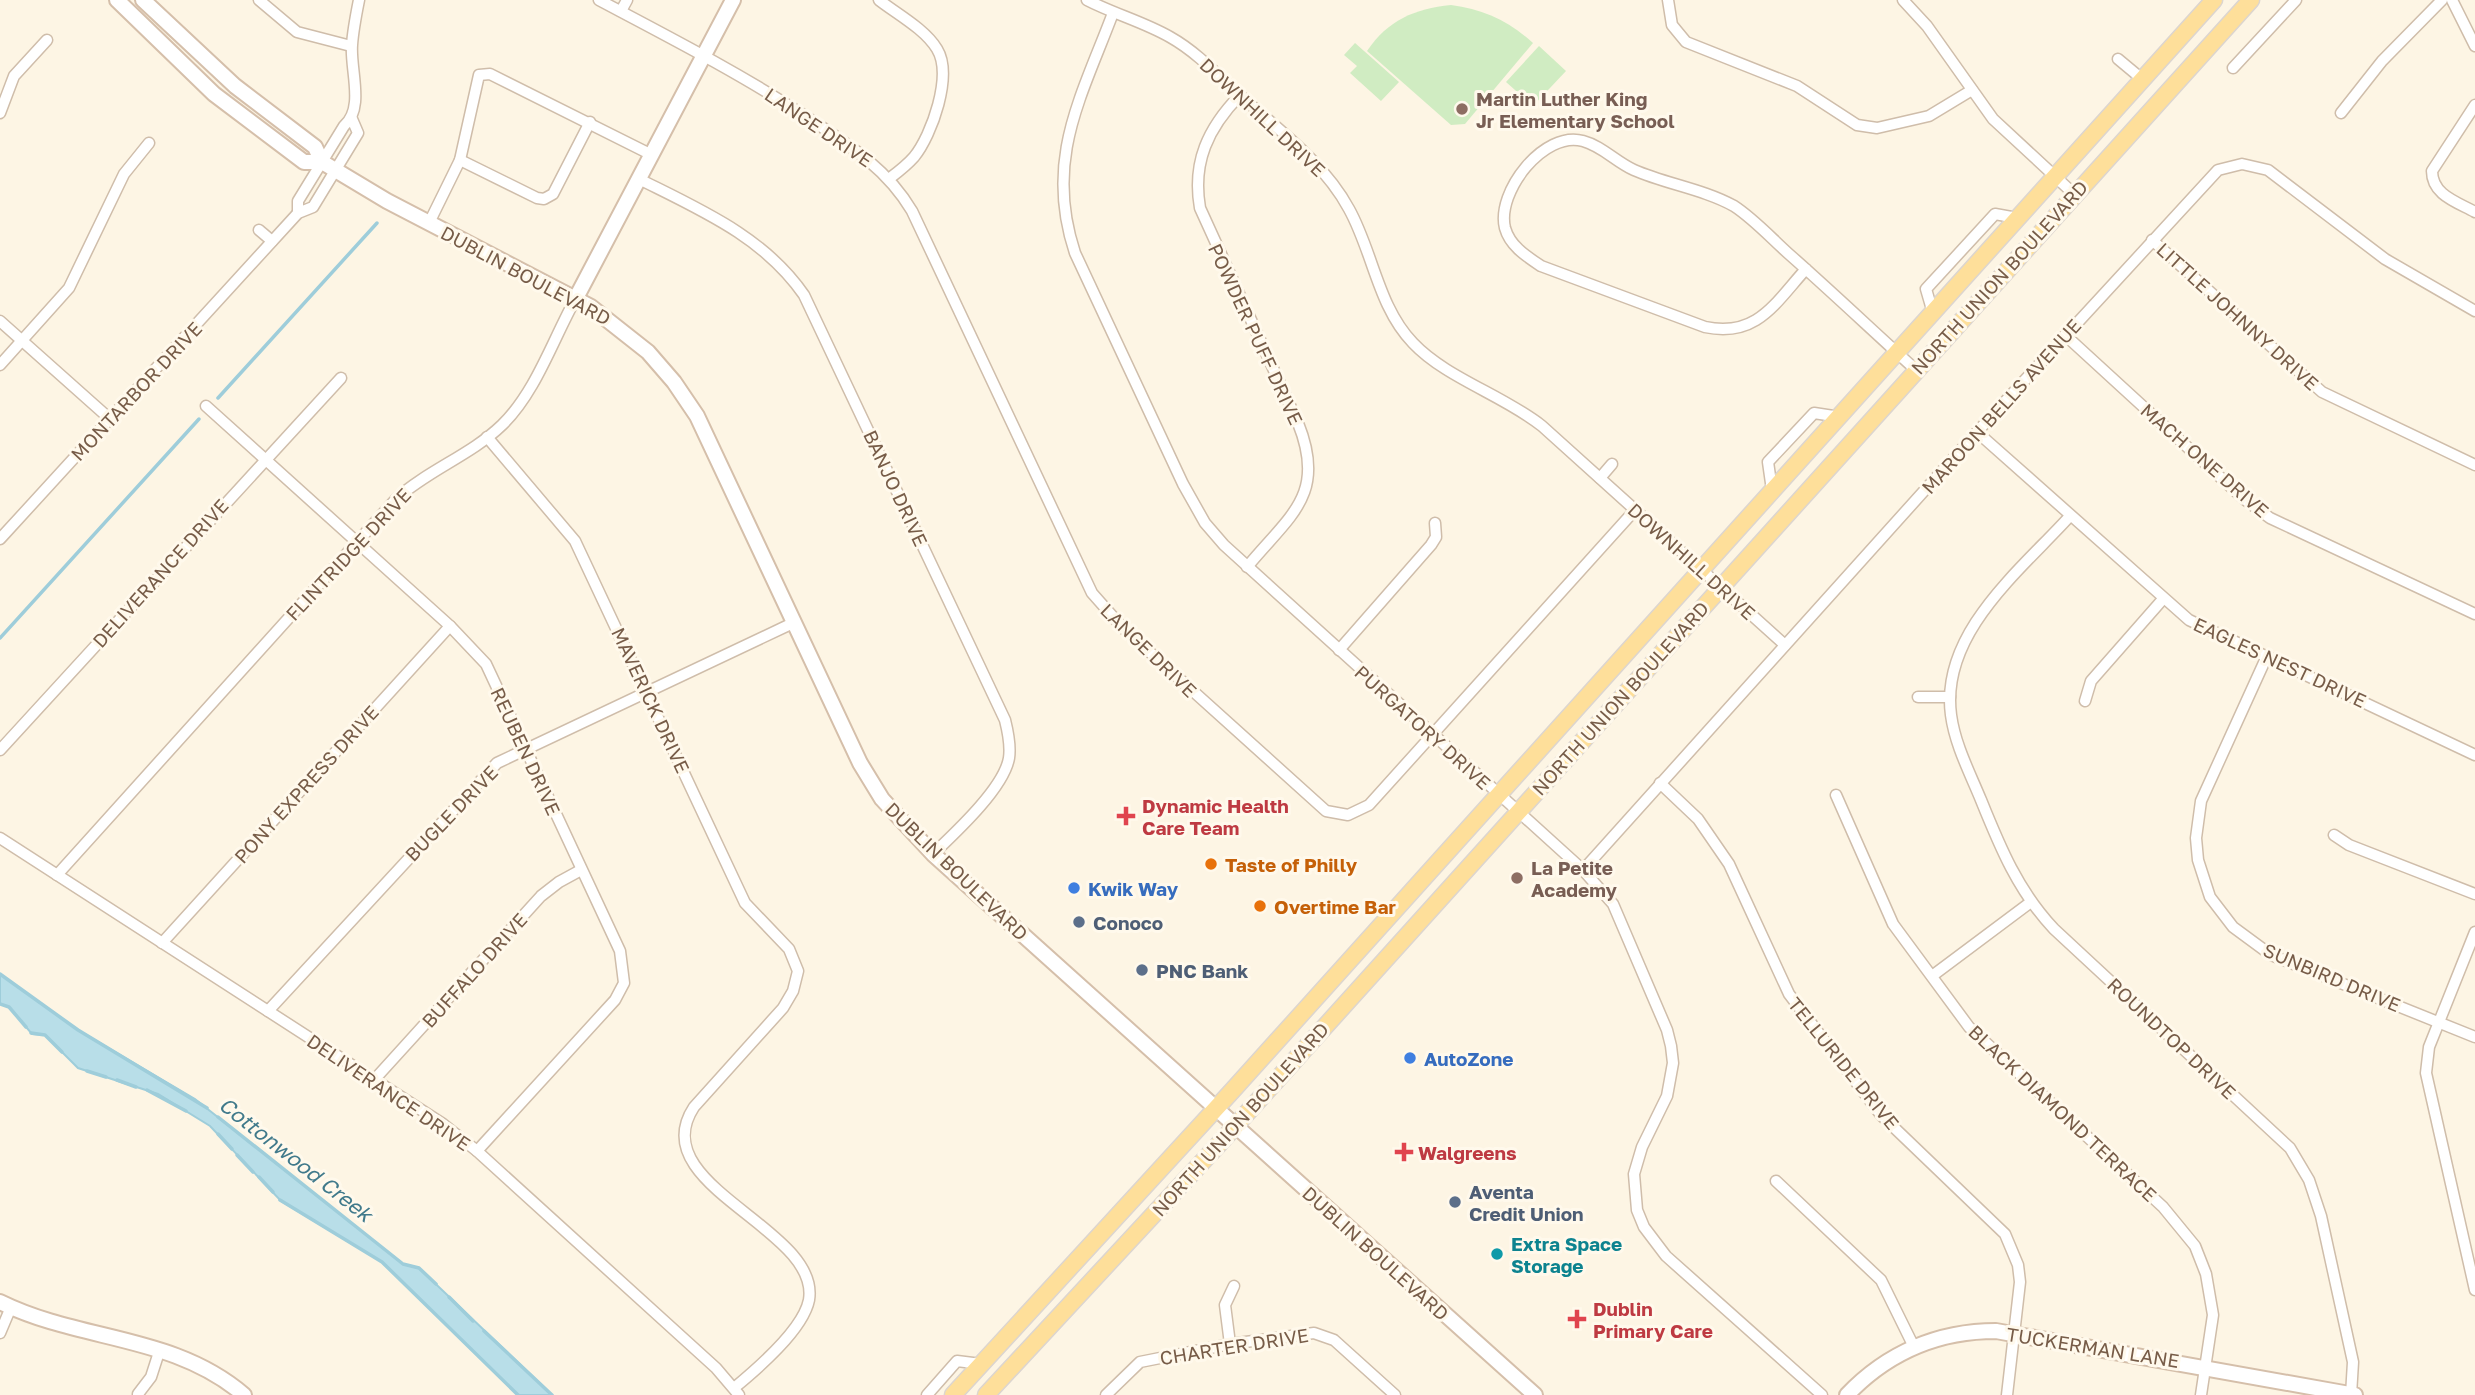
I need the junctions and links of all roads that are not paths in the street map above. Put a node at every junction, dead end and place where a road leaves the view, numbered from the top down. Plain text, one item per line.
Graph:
1 (117, 0) edge
2 (143, 0) edge
3 (260, 0) edge
4 (359, 0) edge
5 (600, 0) edge
6 (627, 0) edge
7 (733, 0) edge
8 (879, 0) edge
9 (1087, 0) edge
10 (1668, 0) edge
11 (1903, 0) edge
12 (2214, 0) edge
13 (2296, 0) edge
14 (2442, 0) edge
15 (2452, 0) edge
16 (2246, 2) edge
17 (621, 11) junction
18 (1113, 13) junction
19 (47, 40) dead end
20 (351, 46) junction
21 (2475, 46) edge
22 (703, 56) junction
23 (2118, 59) dead end
24 (2233, 68) dead end
25 (2142, 79) junction
26 (1972, 90) junction
27 (1240, 95) junction
28 (2475, 105) edge
29 (0, 110) edge
30 (2341, 113) dead end
31 (352, 119) junction
32 (590, 122) junction
33 (149, 143) dead end
34 (652, 155) junction
35 (460, 160) junction
36 (322, 162) junction
37 (337, 171) junction
38 (2054, 176) junction
39 (890, 178) junction
40 (639, 179) junction
41 (2074, 194) junction
42 (298, 212) junction
43 (2475, 212) edge
44 (429, 223) junction
45 (259, 230) dead end
46 (2152, 240) junction
47 (272, 241) junction
48 (1806, 269) junction
49 (576, 299) junction
50 (2475, 311) edge
51 (0, 321) edge
52 (2066, 335) junction
53 (22, 341) junction
54 (1898, 354) junction
55 (0, 365) edge
56 (1916, 370) junction
57 (341, 378) dead end
58 (205, 406) dead end
59 (110, 419) junction
60 (1977, 432) junction
61 (487, 437) junction
62 (264, 459) junction
63 (1612, 464) dead end
64 (2475, 465) edge
65 (1600, 478) junction
66 (1635, 510) junction
67 (2070, 516) junction
68 (1435, 523) dead end
69 (0, 539) edge
70 (357, 542) junction
71 (1247, 567) junction
72 (1701, 569) junction
73 (1720, 586) junction
74 (2163, 599) junction
75 (2475, 614) edge
76 (793, 623) junction
77 (450, 626) junction
78 (1785, 645) junction
79 (1339, 650) junction
80 (2266, 656) junction
81 (649, 693) junction
82 (1918, 697) dead end
83 (1950, 697) junction
84 (2085, 701) dead end
85 (1433, 736) junction
86 (525, 748) junction
87 (0, 750) edge
88 (2475, 755) edge
89 (1660, 783) junction
90 (1499, 794) junction
91 (1836, 795) dead end
92 (1518, 812) junction
93 (2334, 835) dead end
94 (0, 838) edge
95 (933, 853) junction
96 (581, 870) junction
97 (1583, 870) junction
98 (57, 875) junction
99 (2475, 894) edge
100 (2031, 902) junction
101 (2475, 932) edge
102 (162, 943) junction
103 (811, 970) dead end
104 (798, 971) junction
105 (1932, 976) junction
106 (268, 1011) junction
107 (2439, 1022) junction
108 (2475, 1037) edge
109 (374, 1080) junction
110 (1215, 1109) junction
111 (1234, 1126) junction
112 (477, 1151) junction
113 (1776, 1181) dead end
114 (1234, 1286) dead end
115 (2475, 1290) edge
116 (5, 1305) edge
117 (0, 1333) edge
118 (2015, 1333) junction
119 (1230, 1344) junction
120 (1914, 1347) junction
121 (160, 1349) junction
122 (981, 1364) junction
123 (2207, 1367) junction
124 (736, 1392) edge
125 (138, 1394) edge
126 (244, 1395) edge
127 (927, 1395) edge
128 (953, 1395) edge
129 (986, 1395) edge
130 (1106, 1395) edge
131 (1395, 1395) edge
132 (1535, 1395) edge
133 (1822, 1395) edge
134 (1847, 1395) edge
135 (2007, 1395) edge
136 (2201, 1395) edge
137 (2353, 1395) edge

1 - 36 main road, DUBLIN BOULEVARD
2 - 36 main road, DUBLIN BOULEVARD
3 - 20 street
4 - 20 street, MONTARBOR DRIVE
5 - 17 street, LANGE DRIVE
6 - 17 street
7 - 22 main road, FLINTRIDGE DRIVE
8 - 39 street
9 - 18 street, DOWNHILL DRIVE
10 - 26 street
11 - 26 street
12 - 25 main road, NORTH UNION BOULEVARD
13 - 24 street
14 - 30 street
15 - 21 street
16 - 41 main road, NORTH UNION BOULEVARD
17 - 22 street, LANGE DRIVE
18 - 27 street, DOWNHILL DRIVE
18 - 71 street, PURGATORY DRIVE
19 - 29 street
20 - 31 street, MONTARBOR DRIVE
22 - 34 main road, FLINTRIDGE DRIVE
22 - 39 street, LANGE DRIVE
23 - 25 street
25 - 38 main road, NORTH UNION BOULEVARD
26 - 38 street
27 - 65 street, DOWNHILL DRIVE
27 - 71 street, POWDER PUFF DRIVE
28 - 43 street
31 - 36 street, MONTARBOR DRIVE
31 - 37 street, MONTARBOR DRIVE
32 - 34 street
32 - 35 street
32 - 35 street
33 - 53 street
34 - 40 main road, FLINTRIDGE DRIVE
35 - 44 street
36 - 37 main road, DUBLIN BOULEVARD
36 - 42 street, MONTARBOR DRIVE
37 - 42 street, MONTARBOR DRIVE
37 - 44 main road, DUBLIN BOULEVARD
38 - 41 street
38 - 54 main road, NORTH UNION BOULEVARD
39 - 85 street, LANGE DRIVE
40 - 49 main road, FLINTRIDGE DRIVE
40 - 95 street, BANJO DRIVE
41 - 56 main road, NORTH UNION BOULEVARD
42 - 47 street, MONTARBOR DRIVE
44 - 49 main road, DUBLIN BOULEVARD
45 - 47 street
46 - 50 street, MAROON BELLS AVENUE
46 - 52 street, MAROON BELLS AVENUE
46 - 64 street, LITTLE JOHNNY DRIVE
47 - 59 street, MONTARBOR DRIVE
48 - 48 street
48 - 54 street
49 - 61 street, FLINTRIDGE DRIVE
49 - 76 main road, DUBLIN BOULEVARD
51 - 53 street
52 - 60 street, MAROON BELLS AVENUE
52 - 75 street, MACH ONE DRIVE
53 - 55 street
53 - 59 street
54 - 56 street
54 - 72 main road, NORTH UNION BOULEVARD
56 - 73 main road, NORTH UNION BOULEVARD
57 - 62 street, DELIVERANCE DRIVE
58 - 62 street, REUBEN DRIVE
59 - 69 street, MONTARBOR DRIVE
60 - 67 street, EAGLES NEST DRIVE
60 - 78 street, MAROON BELLS AVENUE
61 - 70 street, FLINTRIDGE DRIVE
61 - 81 street, MAVERICK DRIVE
62 - 70 street, REUBEN DRIVE
62 - 87 street, DELIVERANCE DRIVE
63 - 65 street
65 - 66 street, DOWNHILL DRIVE
66 - 72 street, DOWNHILL DRIVE
66 - 85 street, LANGE DRIVE
67 - 74 street, EAGLES NEST DRIVE
67 - 83 street, ROUNDTOP DRIVE
68 - 79 street
70 - 77 street, REUBEN DRIVE
70 - 98 street, FLINTRIDGE DRIVE
71 - 79 street, PURGATORY DRIVE
72 - 73 street, DOWNHILL DRIVE
72 - 90 main road, NORTH UNION BOULEVARD
73 - 78 street, DOWNHILL DRIVE
73 - 92 main road, NORTH UNION BOULEVARD
74 - 80 street, EAGLES NEST DRIVE
74 - 84 street
76 - 81 street, BUGLE DRIVE
76 - 95 main road, DUBLIN BOULEVARD
77 - 86 street, REUBEN DRIVE
77 - 102 street, PONY EXPRESS DRIVE
78 - 89 street, MAROON BELLS AVENUE
79 - 85 street, PURGATORY DRIVE
80 - 88 street, EAGLES NEST DRIVE
80 - 107 street, SUNBIRD DRIVE
81 - 86 street, BUGLE DRIVE
81 - 104 street, MAVERICK DRIVE
82 - 83 street
83 - 100 street, ROUNDTOP DRIVE
85 - 90 street, PURGATORY DRIVE
86 - 96 street, REUBEN DRIVE
86 - 106 street, BUGLE DRIVE
89 - 97 street, MAROON BELLS AVENUE
89 - 118 street, TELLURIDE DRIVE
90 - 92 street, PURGATORY DRIVE
90 - 110 main road, NORTH UNION BOULEVARD
91 - 105 street, BLACK DIAMOND TERRACE
92 - 97 street, PURGATORY DRIVE
92 - 111 main road, NORTH UNION BOULEVARD
93 - 99 street
94 - 98 street, DELIVERANCE DRIVE
95 - 110 main road, DUBLIN BOULEVARD
96 - 109 street, BUFFALO DRIVE
96 - 112 street, REUBEN DRIVE
97 - 133 street, PURGATORY DRIVE
98 - 102 street, DELIVERANCE DRIVE
100 - 105 street
100 - 137 street, ROUNDTOP DRIVE
101 - 107 street
102 - 106 street, DELIVERANCE DRIVE
103 - 104 street
104 - 124 street
105 - 123 street, BLACK DIAMOND TERRACE
106 - 109 street, DELIVERANCE DRIVE
107 - 108 street, SUNBIRD DRIVE
107 - 115 street
109 - 112 street, DELIVERANCE DRIVE
110 - 111 main road, DUBLIN BOULEVARD
110 - 122 main road, NORTH UNION BOULEVARD
111 - 129 main road, NORTH UNION BOULEVARD
111 - 132 main road, DUBLIN BOULEVARD
112 - 124 street, DELIVERANCE DRIVE
113 - 120 street
114 - 119 street
116 - 117 street
116 - 121 main road
118 - 120 main road, TUCKERMAN LANE
118 - 123 main road, TUCKERMAN LANE
118 - 135 street, TELLURIDE DRIVE
119 - 130 street, CHARTER DRIVE
119 - 131 street, CHARTER DRIVE
120 - 134 main road, TUCKERMAN LANE
121 - 125 street
121 - 126 main road
122 - 127 street
122 - 128 main road, NORTH UNION BOULEVARD
123 - 136 street, BLACK DIAMOND TERRACE
123 - 137 main road, TUCKERMAN LANE

